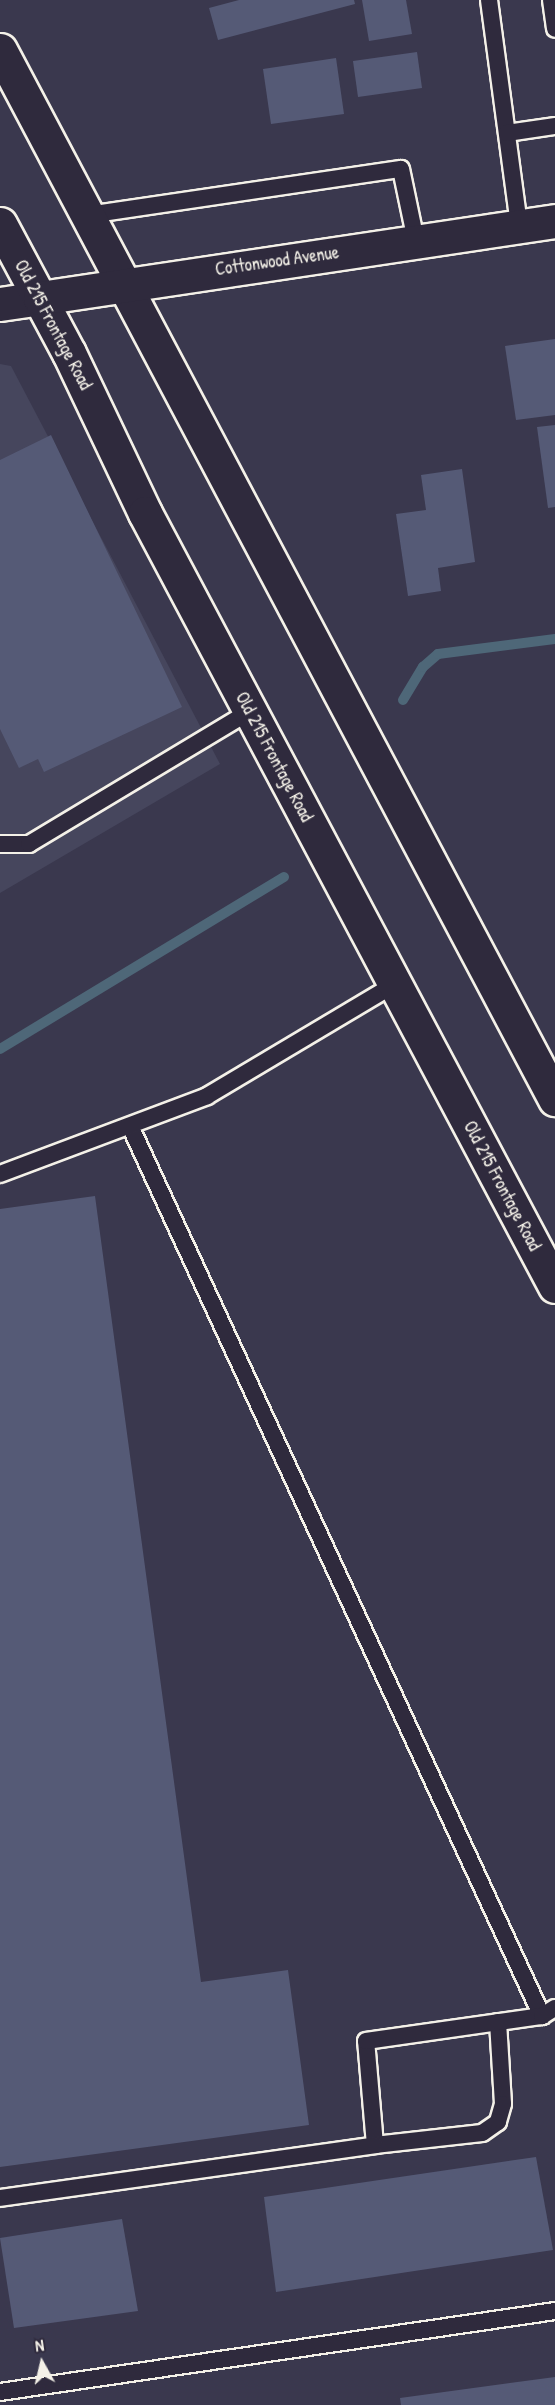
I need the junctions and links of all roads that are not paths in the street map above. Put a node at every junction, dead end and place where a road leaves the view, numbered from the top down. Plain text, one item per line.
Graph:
1 (489, 0) edge
2 (551, 0) edge
3 (555, 29) edge
4 (0, 50) edge
5 (555, 126) edge
6 (507, 133) junction
7 (88, 215) junction
8 (555, 220) edge
9 (0, 224) edge
10 (519, 226) junction
11 (416, 241) junction
12 (120, 284) junction
13 (40, 298) junction
14 (0, 304) edge
15 (250, 711) junction
16 (0, 843) edge
17 (395, 984) junction
18 (555, 1099) edge
19 (130, 1126) junction
20 (0, 1174) edge
21 (555, 1286) edge
22 (548, 2012) edge
23 (498, 2022) junction
24 (375, 2145) junction
25 (0, 2198) edge
26 (555, 2311) edge
27 (0, 2392) edge

1 - 6 lane
2 - 3 lane
4 - 7 street
5 - 6 lane
6 - 10 lane
7 - 11 lane
7 - 12 street
8 - 10 street, Cottonwood Avenue
9 - 13 street, Old 215 Frontage Road
10 - 11 street, Cottonwood Avenue
11 - 12 street, Cottonwood Avenue
12 - 13 street, Cottonwood Avenue
12 - 18 street
13 - 14 street, Cottonwood Avenue
13 - 15 street, Old 215 Frontage Road
15 - 16 lane
15 - 17 street, Old 215 Frontage Road
17 - 19 lane
17 - 21 street, Old 215 Frontage Road
19 - 20 lane
19 - 22 lane
22 - 23 lane
23 - 24 lane
23 - 24 lane
24 - 25 lane
26 - 27 lane

